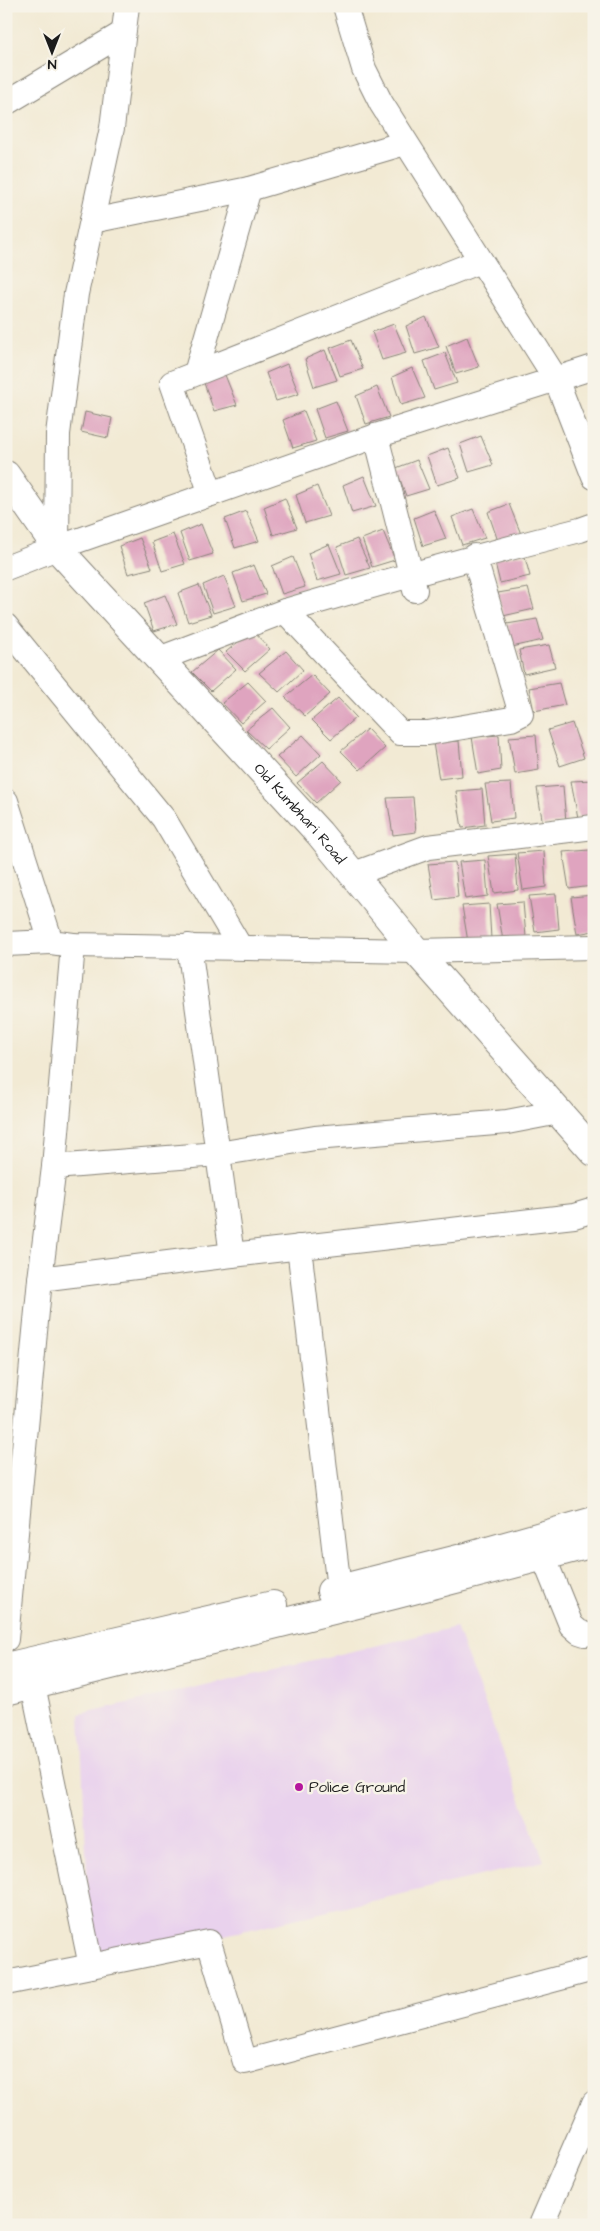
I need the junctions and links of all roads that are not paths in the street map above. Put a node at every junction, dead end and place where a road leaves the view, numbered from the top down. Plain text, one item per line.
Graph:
1 (127, 6) edge
2 (345, 6) edge
3 (124, 33) junction
4 (6, 103) edge
5 (405, 143) junction
6 (248, 189) junction
7 (92, 221) junction
8 (480, 261) junction
9 (594, 367) edge
10 (196, 374) junction
11 (556, 379) junction
12 (376, 436) junction
13 (6, 475) edge
14 (594, 477) edge
15 (211, 494) junction
16 (594, 525) edge
17 (57, 548) junction
18 (474, 556) junction
19 (6, 568) edge
20 (413, 582) junction
21 (285, 611) junction
22 (6, 626) edge
23 (159, 659) junction
24 (6, 801) edge
25 (594, 828) edge
26 (354, 874) junction
27 (62, 943) junction
28 (6, 944) edge
29 (189, 946) junction
30 (240, 947) junction
31 (594, 947) edge
32 (416, 951) junction
33 (558, 1112) junction
34 (594, 1152) edge
35 (218, 1154) junction
36 (54, 1167) junction
37 (594, 1210) edge
38 (298, 1247) junction
39 (232, 1255) junction
40 (40, 1279) junction
41 (594, 1521) edge
42 (594, 1543) edge
43 (543, 1556) junction
44 (338, 1589) junction
45 (585, 1634) dead end
46 (6, 1639) edge
47 (6, 1667) edge
48 (33, 1685) junction
49 (6, 1691) edge
50 (91, 1966) junction
51 (594, 1969) edge
52 (6, 1983) edge
53 (594, 2103) edge
54 (541, 2225) edge

1 - 3 street
2 - 5 street
3 - 4 street
3 - 7 street
5 - 6 street
5 - 8 street
6 - 7 street
6 - 10 street
7 - 17 street
8 - 10 street
8 - 11 street
9 - 11 street
10 - 15 street
11 - 12 street
11 - 14 street
12 - 15 street
12 - 20 street
13 - 17 main road, Old Kumbhari Road
15 - 17 street
16 - 18 street
17 - 19 street
17 - 23 main road, Old Kumbhari Road
18 - 20 street
18 - 21 street
20 - 21 street
21 - 23 street
22 - 30 street
23 - 26 main road, Old Kumbhari Road
24 - 27 street
25 - 26 street
26 - 32 main road, Old Kumbhari Road
27 - 28 street
27 - 29 street
27 - 36 street
29 - 30 street
29 - 35 street
30 - 32 street
31 - 32 street
32 - 33 main road, Old Kumbhari Road
33 - 34 main road, Old Kumbhari Road
33 - 35 street
35 - 36 street
35 - 39 street
36 - 40 street
37 - 38 street
38 - 39 street
38 - 44 street
39 - 40 street
40 - 46 street
41 - 44 main road
42 - 43 main road
43 - 45 street
43 - 48 main road
44 - 47 main road
48 - 49 main road
48 - 50 street
50 - 51 street
50 - 52 street
53 - 54 street

